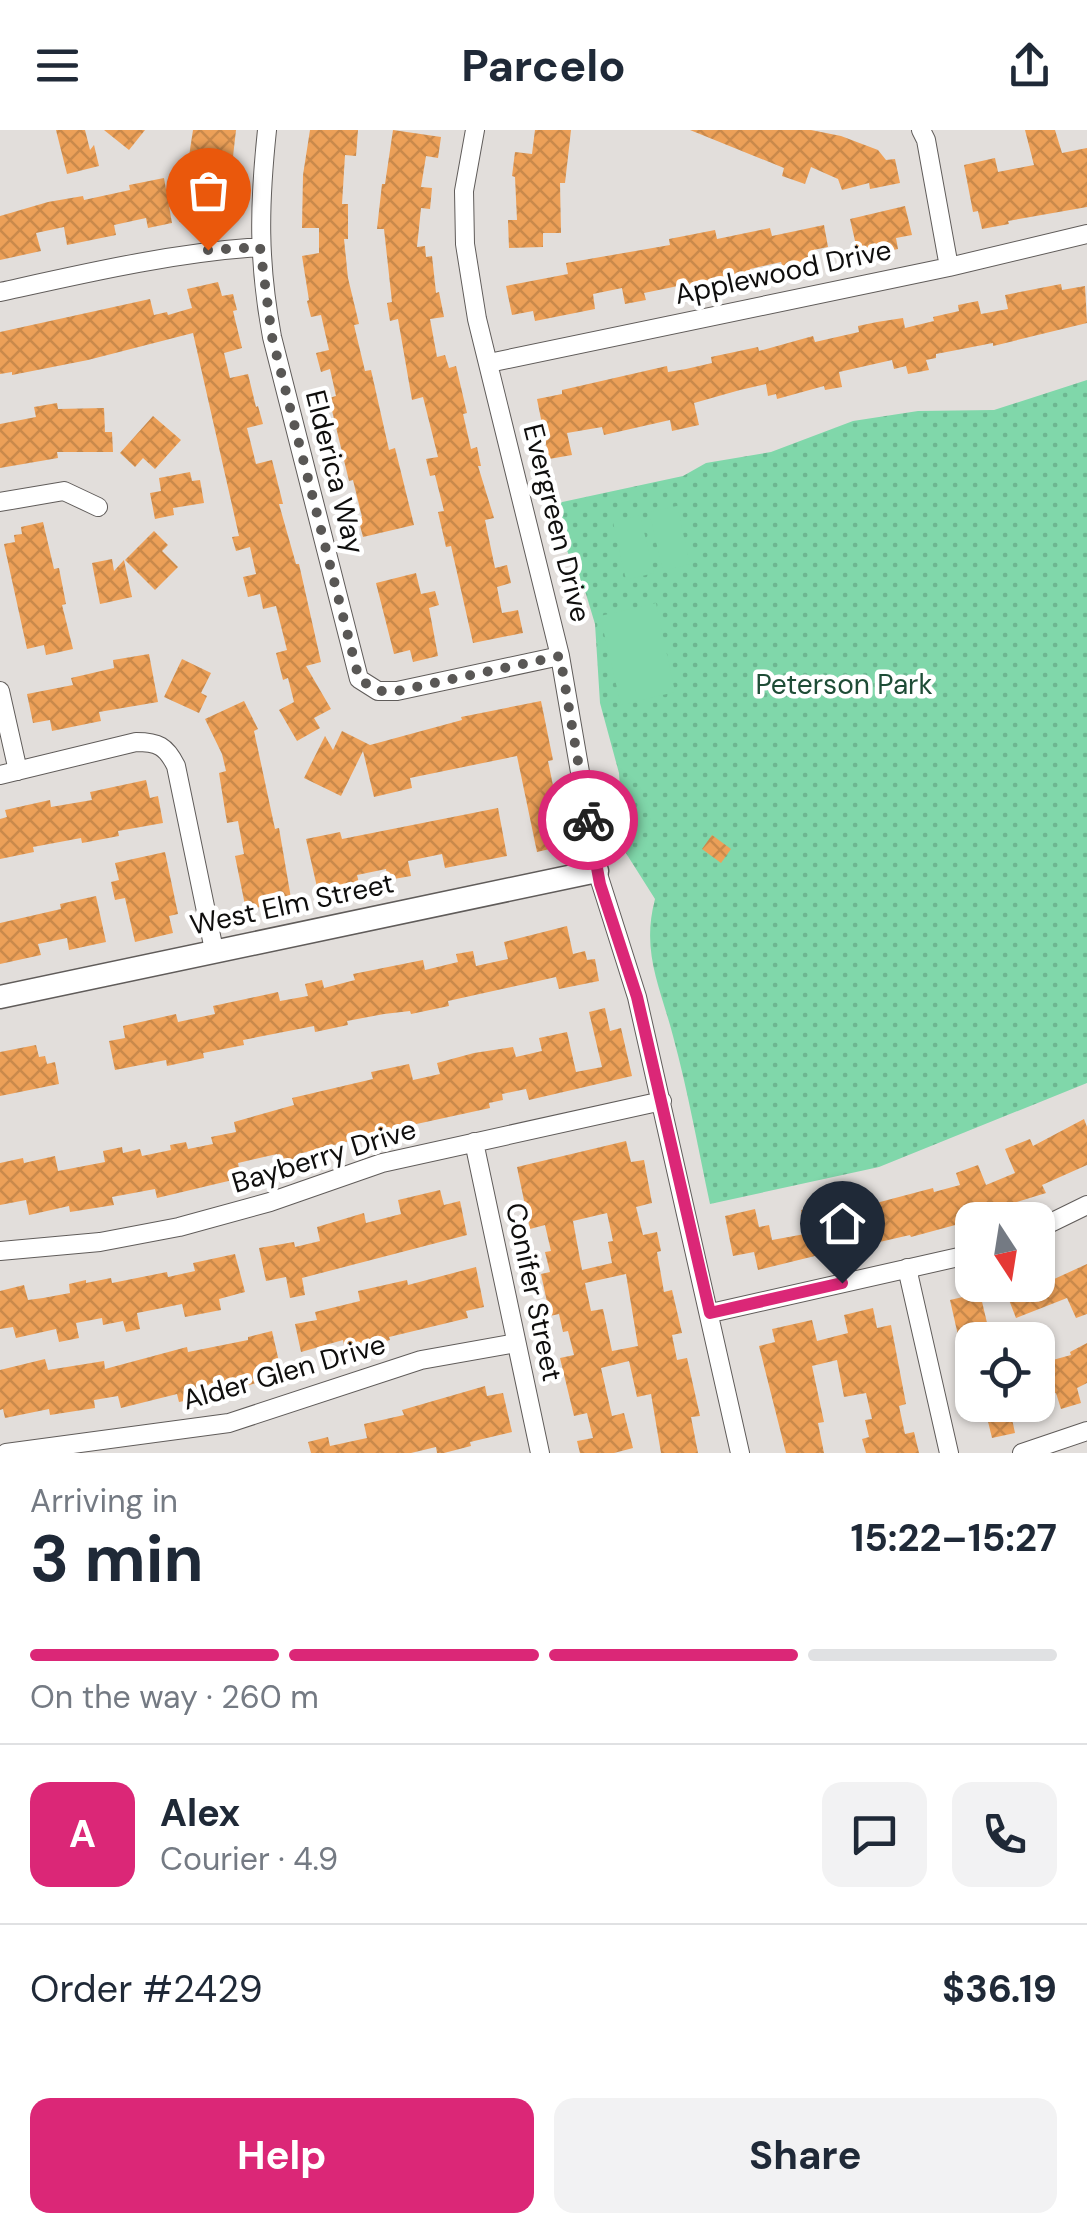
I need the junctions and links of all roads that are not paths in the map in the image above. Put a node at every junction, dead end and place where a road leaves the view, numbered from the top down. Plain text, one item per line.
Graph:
1 (267, 130) edge
2 (475, 130) edge
3 (921, 130) edge
4 (1087, 234) edge
5 (260, 247) junction
6 (949, 266) junction
7 (0, 292) edge
8 (490, 363) junction
9 (0, 502) edge
10 (98, 507) dead end
11 (560, 656) junction
12 (0, 691) edge
13 (9, 773) edge
14 (597, 871) junction
15 (214, 950) junction
16 (0, 997) edge
17 (662, 1102) junction
18 (474, 1142) junction
19 (1087, 1206) edge
20 (1055, 1220) edge
21 (0, 1251) edge
22 (955, 1258) edge
23 (908, 1268) junction
24 (710, 1313) junction
25 (516, 1343) junction
26 (1087, 1431) edge
27 (6, 1453) edge
28 (540, 1453) edge
29 (740, 1453) edge
30 (948, 1453) edge
31 (1022, 1453) edge

1 - 5 street, Elderica Way
2 - 8 street, Evergreen Drive
3 - 6 street
4 - 6 street, Applewood Drive
5 - 7 street
5 - 11 street, Elderica Way
6 - 8 street, Applewood Drive
8 - 11 street, Evergreen Drive
9 - 10 street
11 - 14 street, Evergreen Drive
12 - 13 street
13 - 15 street
14 - 15 street, West Elm Street
14 - 17 street, Evergreen Drive
15 - 16 street, West Elm Street
17 - 18 street, Bayberry Drive
17 - 24 street, Evergreen Drive
18 - 21 street, Bayberry Drive
18 - 25 street, Conifer Street
19 - 20 street
22 - 23 street
23 - 24 street
23 - 30 street
24 - 29 street, Evergreen Drive
25 - 27 street, Alder Glen Drive
25 - 28 street, Conifer Street
26 - 31 street

